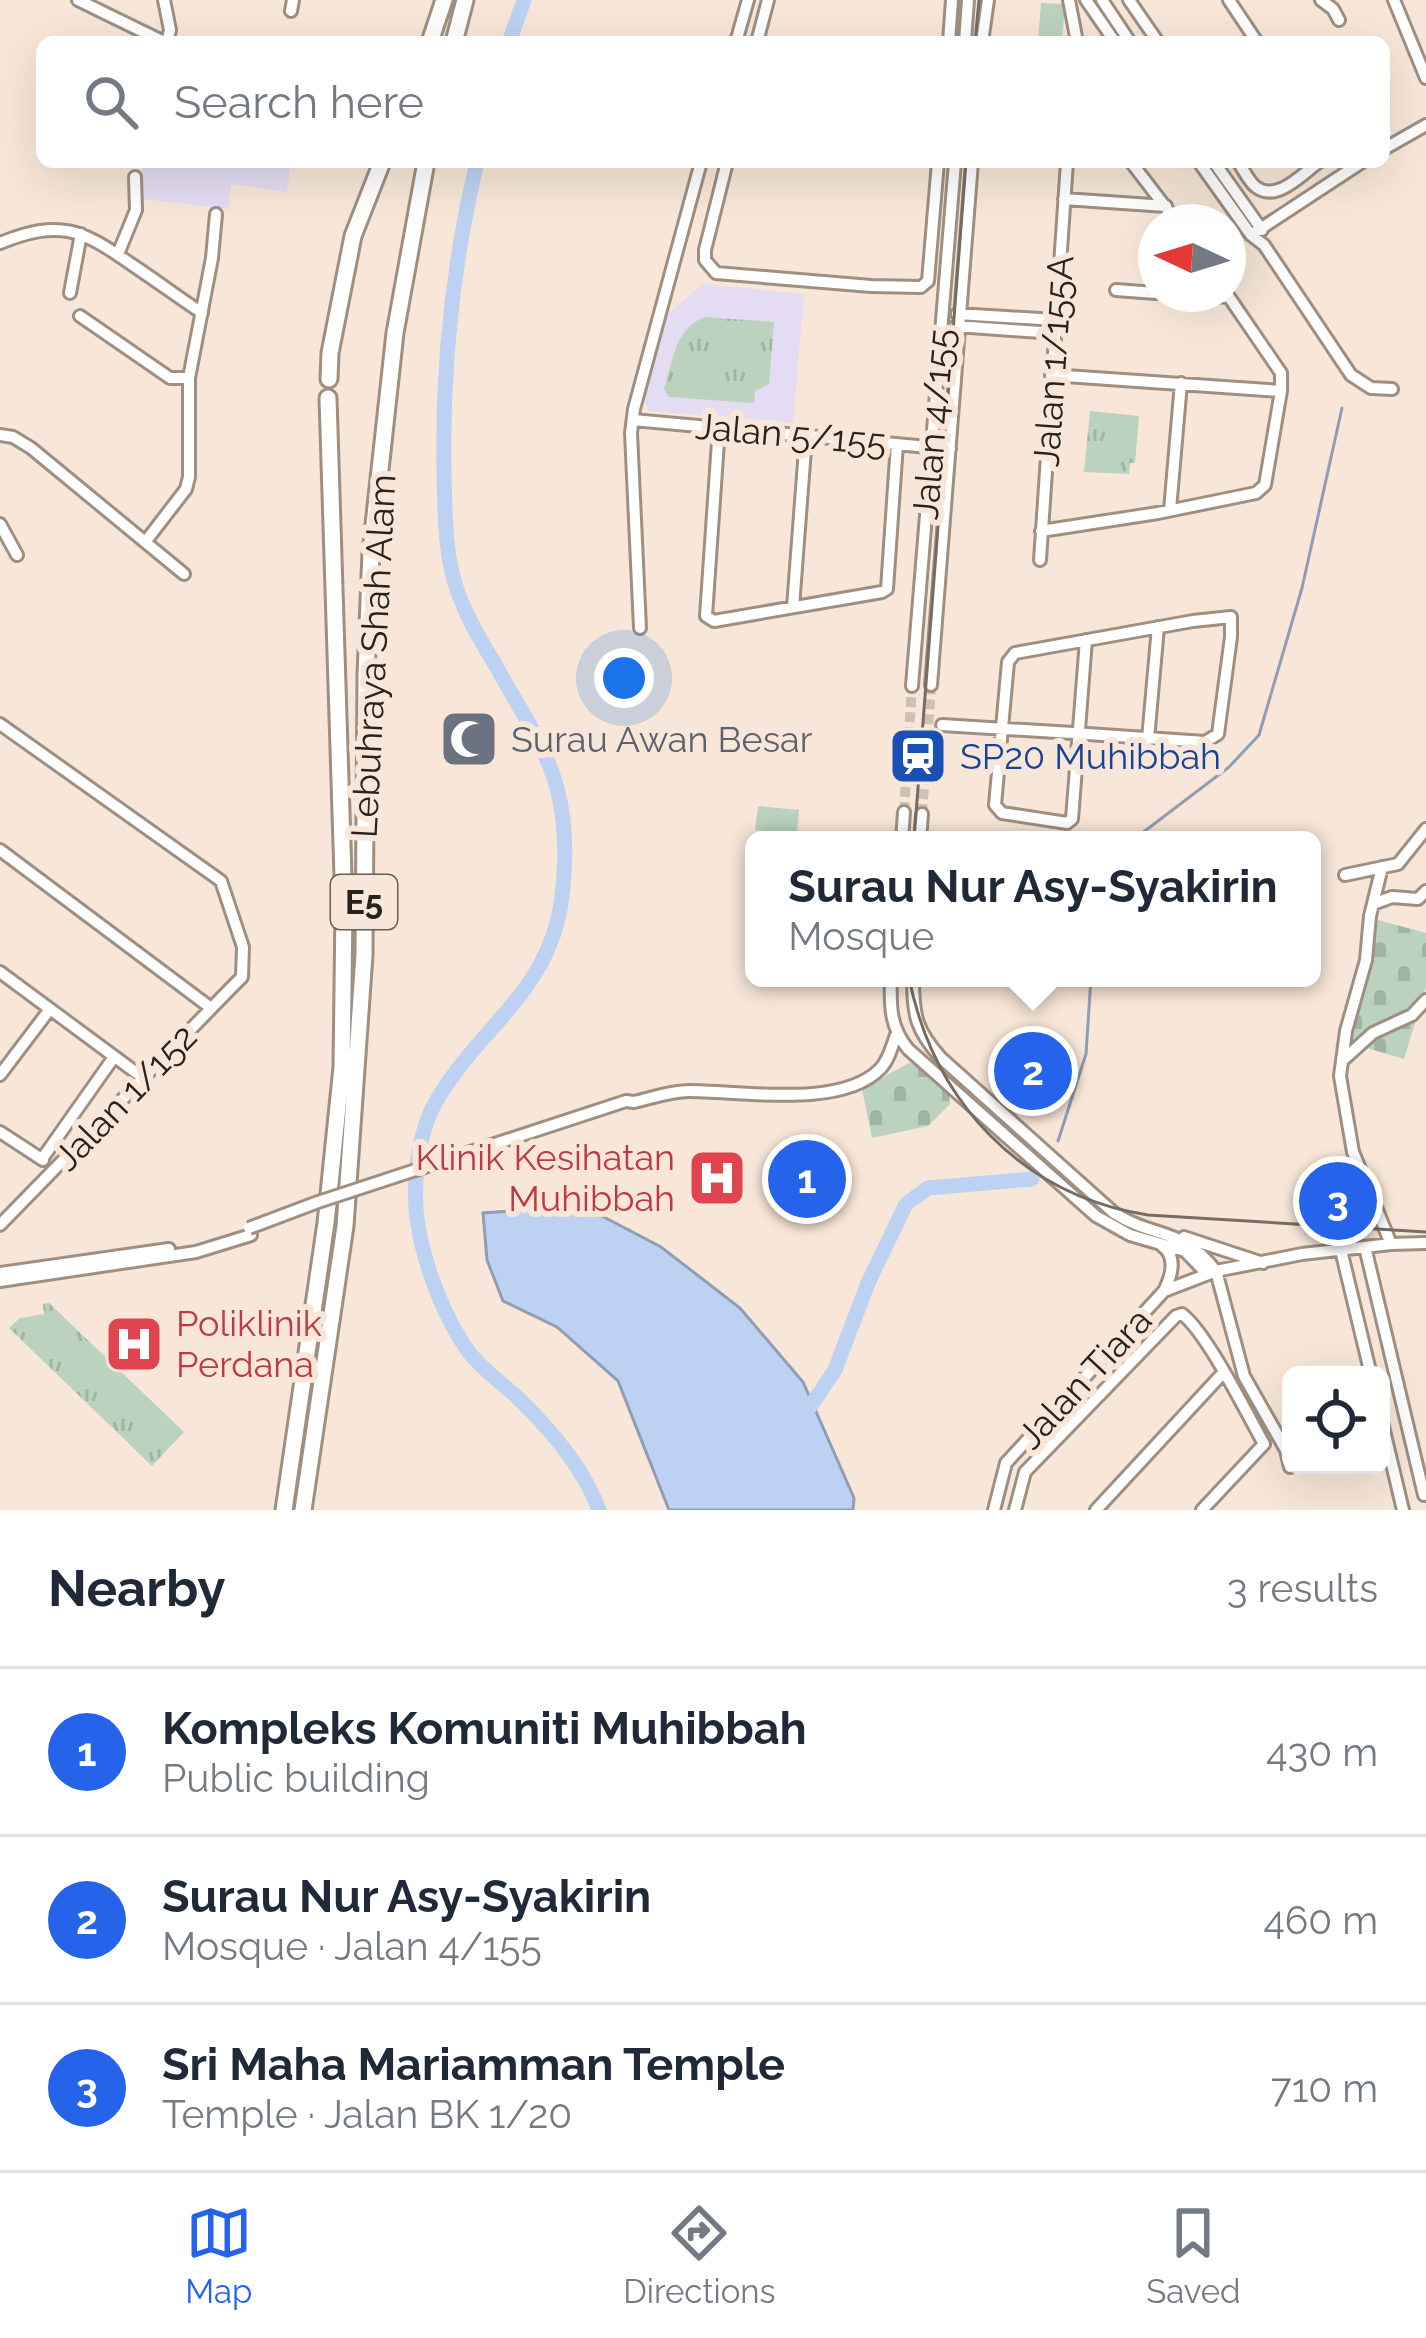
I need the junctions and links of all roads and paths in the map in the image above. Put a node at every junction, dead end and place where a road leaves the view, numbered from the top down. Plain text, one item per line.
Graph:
1 (78, 0) edge
2 (164, 0) edge
3 (444, 0) edge
4 (465, 0) edge
5 (748, 0) edge
6 (768, 0) edge
7 (952, 0) edge
8 (968, 0) edge
9 (988, 0) edge
10 (1069, 0) edge
11 (1086, 0) edge
12 (1102, 0) edge
13 (1130, 0) edge
14 (1229, 0) edge
15 (1322, 0) edge
16 (1394, 0) edge
17 (102, 5) edge
18 (1339, 20) dead end
19 (155, 36) edge
20 (168, 36) edge
21 (432, 36) edge
22 (456, 36) edge
23 (738, 36) edge
24 (759, 36) edge
25 (949, 36) edge
26 (965, 36) edge
27 (983, 36) edge
28 (1076, 36) edge
29 (1111, 36) edge
30 (1126, 36) edge
31 (1154, 36) edge
32 (1254, 36) edge
33 (1426, 78) edge
34 (1426, 125) edge
35 (1390, 146) edge
36 (380, 168) edge
37 (425, 168) edge
38 (699, 168) edge
39 (726, 168) edge
40 (937, 168) edge
41 (954, 168) edge
42 (972, 168) edge
43 (1067, 168) edge
44 (1136, 168) edge
45 (1204, 168) edge
46 (1218, 168) edge
47 (1242, 168) edge
48 (1311, 168) edge
49 (1341, 168) edge
50 (135, 176) dead end
51 (1064, 199) junction
52 (1138, 204) edge
53 (1164, 204) edge
54 (216, 214) dead end
55 (1256, 231) junction
56 (81, 234) junction
57 (0, 242) edge
58 (118, 254) junction
59 (1116, 290) dead end
60 (1138, 292) edge
61 (70, 293) dead end
62 (1239, 312) edge
63 (202, 313) junction
64 (80, 316) dead end
65 (941, 319) junction
66 (960, 320) junction
67 (1055, 326) junction
68 (1051, 375) junction
69 (189, 378) junction
70 (329, 379) dead end
71 (1181, 383) junction
72 (1392, 389) dead end
73 (1281, 392) junction
74 (328, 398) dead end
75 (633, 419) junction
76 (719, 428) junction
77 (0, 435) edge
78 (806, 436) junction
79 (897, 444) junction
80 (930, 447) junction
81 (950, 449) junction
82 (1170, 510) junction
83 (0, 524) edge
84 (1041, 531) junction
85 (146, 541) junction
86 (17, 555) dead end
87 (1040, 560) dead end
88 (184, 574) dead end
89 (793, 607) junction
90 (1158, 627) junction
91 (640, 628) dead end
92 (1086, 640) junction
93 (931, 685) tunnel mouth
94 (912, 686) tunnel mouth
95 (0, 724) edge
96 (942, 725) dead end
97 (1002, 729) junction
98 (1079, 734) junction
99 (1148, 739) junction
100 (904, 812) tunnel mouth
101 (922, 814) tunnel mouth
102 (903, 831) edge
103 (921, 831) edge
104 (1423, 836) edge
105 (0, 850) edge
106 (1382, 867) junction
107 (1345, 874) dead end
108 (1426, 891) edge
109 (1373, 904) junction
110 (0, 972) edge
111 (891, 987) edge
112 (914, 987) edge
113 (1425, 1004) edge
114 (211, 1008) junction
115 (50, 1009) junction
116 (896, 1035) junction
117 (115, 1057) junction
118 (1341, 1064) junction
119 (0, 1075) edge
120 (142, 1077) junction
121 (0, 1132) edge
122 (42, 1159) junction
123 (56, 1168) junction
124 (0, 1226) edge
125 (1175, 1235) junction
126 (1154, 1242) junction
127 (1426, 1243) edge
128 (1391, 1244) junction
129 (1365, 1247) junction
130 (1341, 1250) junction
131 (1266, 1264) junction
132 (1211, 1273) junction
133 (0, 1277) edge
134 (1164, 1291) junction
135 (1369, 1366) edge
136 (1223, 1373) junction
137 (1282, 1443) edge
138 (1390, 1455) edge
139 (1425, 1495) edge
140 (1402, 1505) edge
141 (284, 1510) edge
142 (303, 1510) edge
143 (994, 1510) edge
144 (1015, 1510) edge
145 (1096, 1510) edge
146 (1202, 1510) edge

1 - 17 street
2 - 20 street
3 - 21 highway
4 - 22 highway
5 - 23 street
6 - 24 street
7 - 25 street
8 - 26 street
9 - 27 street
10 - 28 street
11 - 29 street
12 - 30 street
13 - 31 street
14 - 32 street
15 - 18 street
16 - 33 street
17 - 19 street
34 - 35 street
36 - 70 highway
37 - 142 highway, Lebuhraya Shah Alam / E5
38 - 75 street
39 - 40 street
41 - 65 street, Jalan 4/155
42 - 66 street, Jalan 4/155
43 - 51 street, Jalan 1/155A
44 - 53 street
45 - 55 street
46 - 55 street
47 - 48 street
49 - 55 street
50 - 58 street
51 - 52 street
51 - 67 street, Jalan 1/155A
54 - 63 street
55 - 72 street
56 - 57 street
56 - 58 street
56 - 61 street
58 - 63 street
59 - 60 street
62 - 73 street
63 - 69 street
64 - 69 street
65 - 66 street
65 - 80 street, Jalan 4/155
66 - 67 street
66 - 81 street, Jalan 4/155
67 - 68 street, Jalan 1/155A
68 - 71 street
68 - 84 street, Jalan 1/155A
69 - 85 street
71 - 73 street
71 - 82 street
73 - 82 street
74 - 141 highway, Lebuhraya Shah Alam / E5
75 - 76 street, Jalan 5/155
75 - 91 street
76 - 78 street, Jalan 5/155
76 - 89 street
77 - 85 street
78 - 79 street, Jalan 5/155
78 - 89 street
79 - 80 street, Jalan 5/155
79 - 89 street
80 - 81 street, Jalan 5/155
80 - 94 street, Jalan 4/155
81 - 93 street, Jalan 4/155
82 - 84 street
83 - 86 street
84 - 87 street, Jalan 1/155A
85 - 88 street
90 - 92 street
90 - 99 street
90 - 99 street
92 - 97 street
92 - 98 street
95 - 114 street, Jalan 1/152
96 - 97 street
97 - 98 street
97 - 98 street
98 - 99 street
100 - 102 street
101 - 103 street
104 - 106 street
105 - 114 street
106 - 107 street
106 - 109 street
108 - 109 street
109 - 118 street
110 - 115 street
111 - 116 street
112 - 125 street
113 - 118 street
114 - 120 street, Jalan 1/152
115 - 117 street
115 - 119 street
116 - 126 street
116 - 133 street, bridge
117 - 120 street
117 - 122 street
118 - 128 street
120 - 123 street, Jalan 1/152
121 - 122 street
122 - 123 street
123 - 124 street, Jalan 1/152
125 - 131 street
125 - 132 street
126 - 132 street
126 - 134 street
127 - 128 street, Jalan Tiara
128 - 129 street, Jalan Tiara
129 - 130 street, Jalan Tiara
129 - 139 street
130 - 131 street, Jalan Tiara
130 - 135 street
131 - 132 street, Jalan Tiara
132 - 134 street, Jalan Tiara
132 - 137 street
134 - 143 street, Jalan Tiara
136 - 144 street
136 - 145 street
136 - 146 street
138 - 140 street
139 - 140 street

